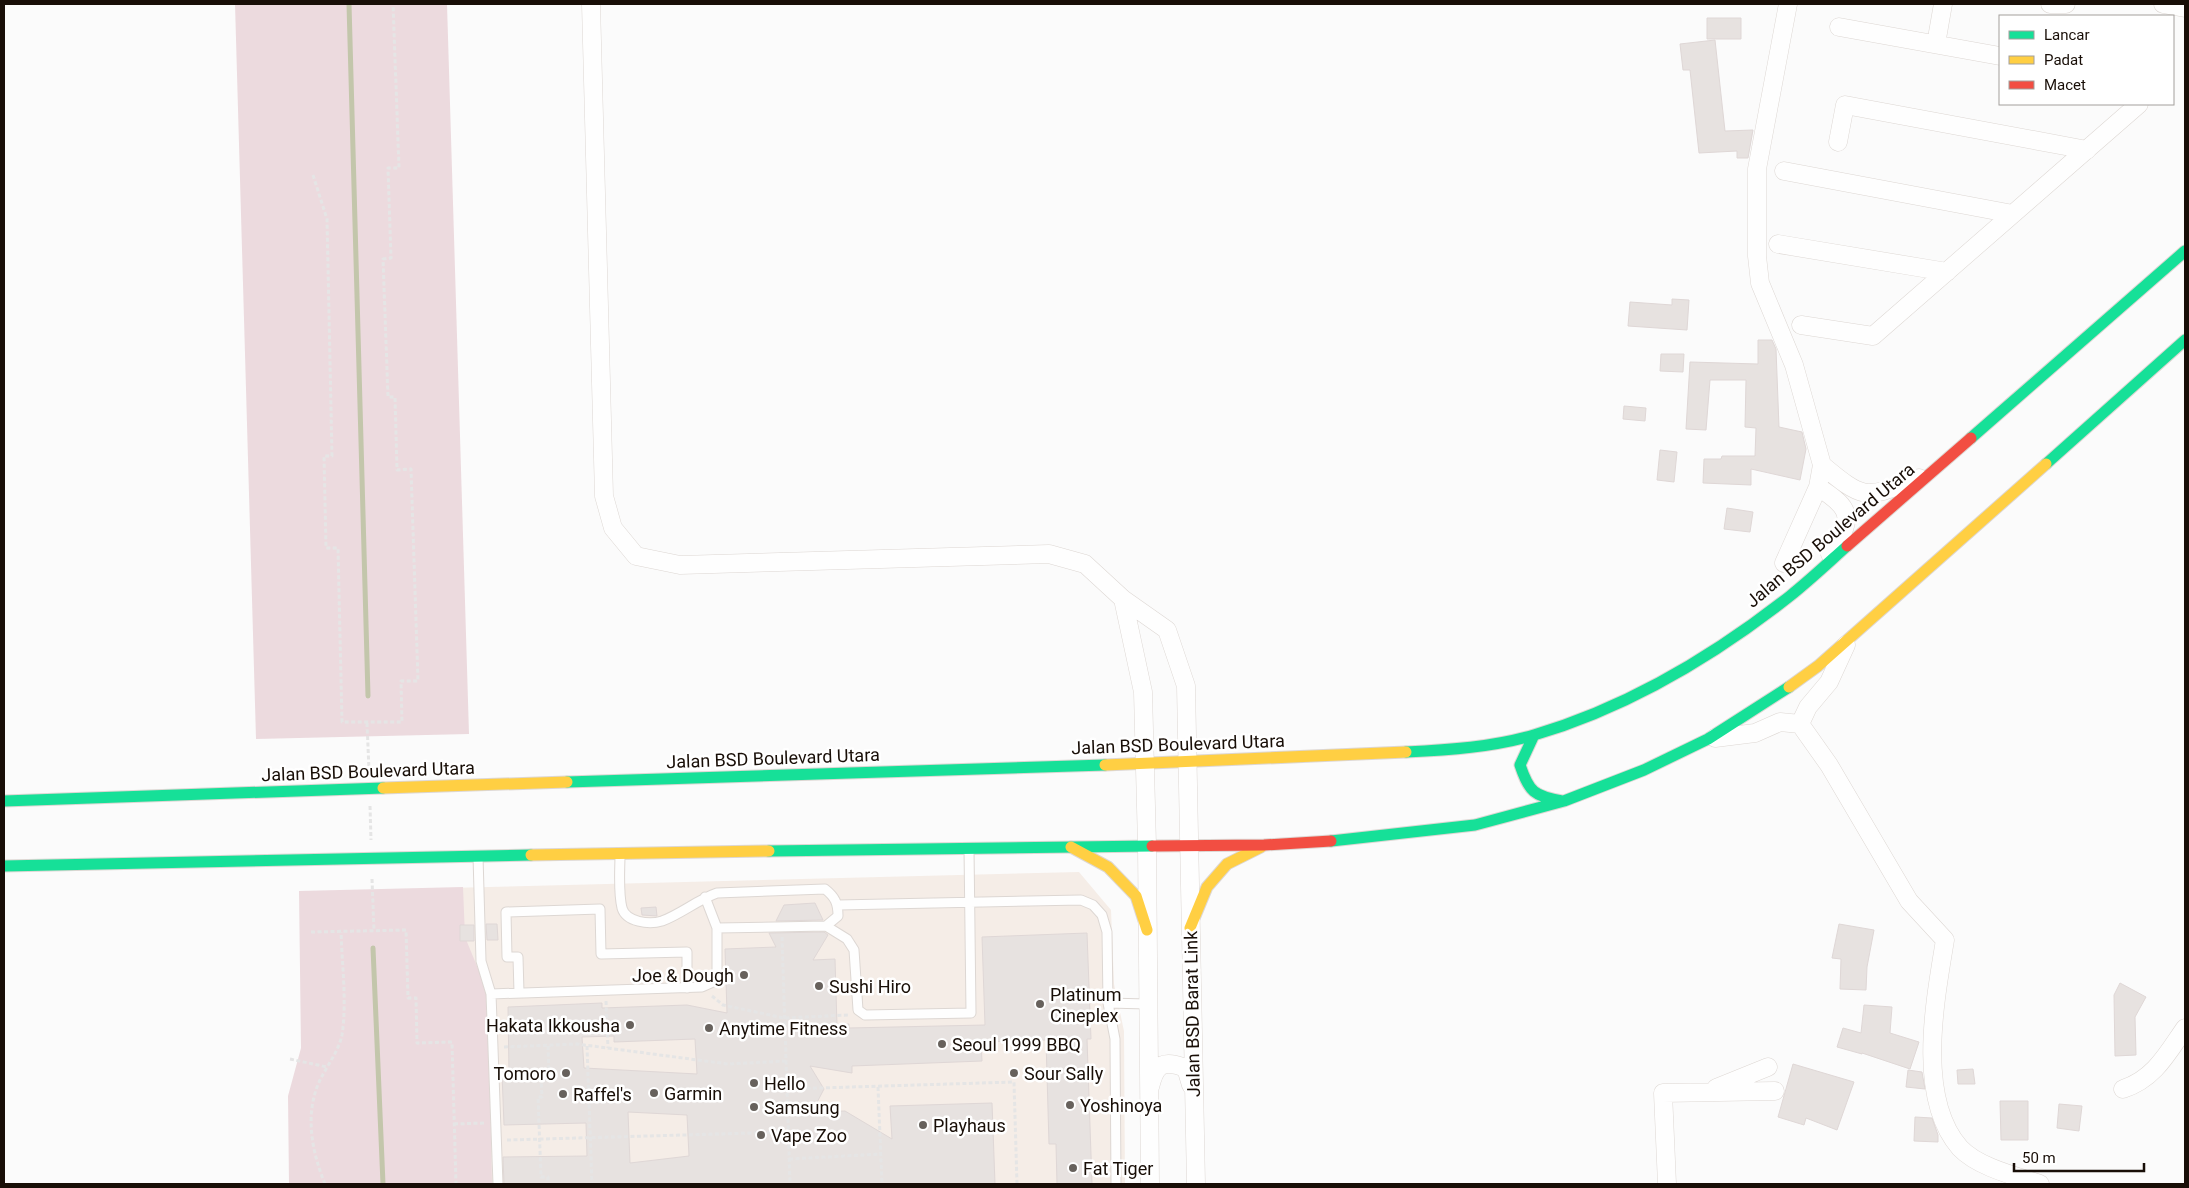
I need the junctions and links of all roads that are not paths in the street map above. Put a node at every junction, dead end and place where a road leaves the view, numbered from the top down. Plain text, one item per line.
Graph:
1 (591, 4) edge
2 (1788, 4) edge
3 (1943, 4) edge
4 (2050, 4) edge
5 (2066, 4) edge
6 (2163, 4) edge
7 (2185, 8) edge
8 (1839, 28) dead end
9 (1936, 44) junction
10 (1999, 56) edge
11 (2138, 105) edge
12 (1838, 142) dead end
13 (2087, 150) junction
14 (1784, 170) dead end
15 (2013, 214) junction
16 (1778, 244) dead end
17 (2185, 251) edge
18 (1947, 272) junction
19 (1801, 325) dead end
20 (2185, 340) edge
21 (1822, 465) junction
22 (1929, 475) junction
23 (1818, 487) junction
24 (1784, 564) dead end
25 (1818, 571) junction
26 (1123, 599) junction
27 (1848, 640) junction
28 (1800, 724) junction
29 (1534, 735) junction
30 (1708, 739) junction
31 (1188, 763) junction
32 (1144, 764) junction
33 (4, 801) edge
34 (1564, 801) junction
35 (1147, 845) junction
36 (1190, 845) junction
37 (1264, 845) junction
38 (1068, 846) junction
39 (969, 848) junction
40 (620, 853) junction
41 (478, 856) junction
42 (4, 866) edge
43 (705, 897) junction
44 (970, 902) junction
45 (838, 905) junction
46 (826, 926) junction
47 (717, 928) junction
48 (1190, 928) junction
49 (1147, 930) junction
50 (687, 988) junction
51 (492, 994) junction
52 (519, 994) junction
53 (1108, 1004) junction
54 (1147, 1004) junction
55 (2185, 1028) edge
56 (1768, 1067) dead end
57 (2122, 1090) dead end
58 (1776, 1091) dead end
59 (1707, 1092) junction
60 (1194, 1096) junction
61 (1147, 1097) junction
62 (498, 1184) edge
63 (1116, 1184) edge
64 (1150, 1184) edge
65 (1196, 1184) edge
66 (1667, 1184) edge
67 (2040, 1184) edge

1 - 26 street, Jalan BSD Barat Link
2 - 21 street
3 - 9 street
4 - 5 street
6 - 7 street
8 - 9 street
9 - 10 street
11 - 13 street
12 - 13 street
13 - 15 street
14 - 15 street
15 - 18 street
16 - 18 street
17 - 22 main road, Jalan BSD Boulevard Utara
18 - 19 street
20 - 27 main road
21 - 22 street
21 - 23 street
22 - 25 main road, Jalan BSD Boulevard Utara
23 - 24 street
23 - 25 street
25 - 29 main road, Jalan BSD Boulevard Utara
26 - 31 street, Jalan BSD Barat Link
26 - 32 street
27 - 28 street
27 - 30 main road
28 - 30 street
28 - 67 street
29 - 31 main road, Jalan BSD Boulevard Utara
29 - 34 main road
30 - 34 main road
31 - 32 main road, Jalan BSD Boulevard Utara
31 - 36 street, Jalan BSD Barat Link
32 - 33 main road, Jalan BSD Boulevard Utara
32 - 35 street
34 - 37 main road
35 - 36 main road
35 - 38 main road
35 - 49 street
36 - 37 main road
36 - 48 street, Jalan BSD Barat Link
37 - 48 main road
38 - 39 main road
38 - 49 main road
39 - 40 main road
39 - 44 lane
40 - 41 main road
40 - 43 lane
41 - 42 main road
41 - 51 lane
43 - 45 lane
43 - 47 lane
44 - 45 lane
44 - 46 lane
44 - 53 lane
45 - 46 lane
46 - 47 lane
47 - 50 lane
48 - 60 street, Jalan BSD Barat Link
49 - 54 street
50 - 52 lane
50 - 52 lane
51 - 52 lane
51 - 62 lane
53 - 54 lane
53 - 63 lane
54 - 61 street
55 - 57 street
56 - 59 street
58 - 59 street
59 - 66 street
60 - 61 street
60 - 65 street, Jalan BSD Barat Link
61 - 64 street

